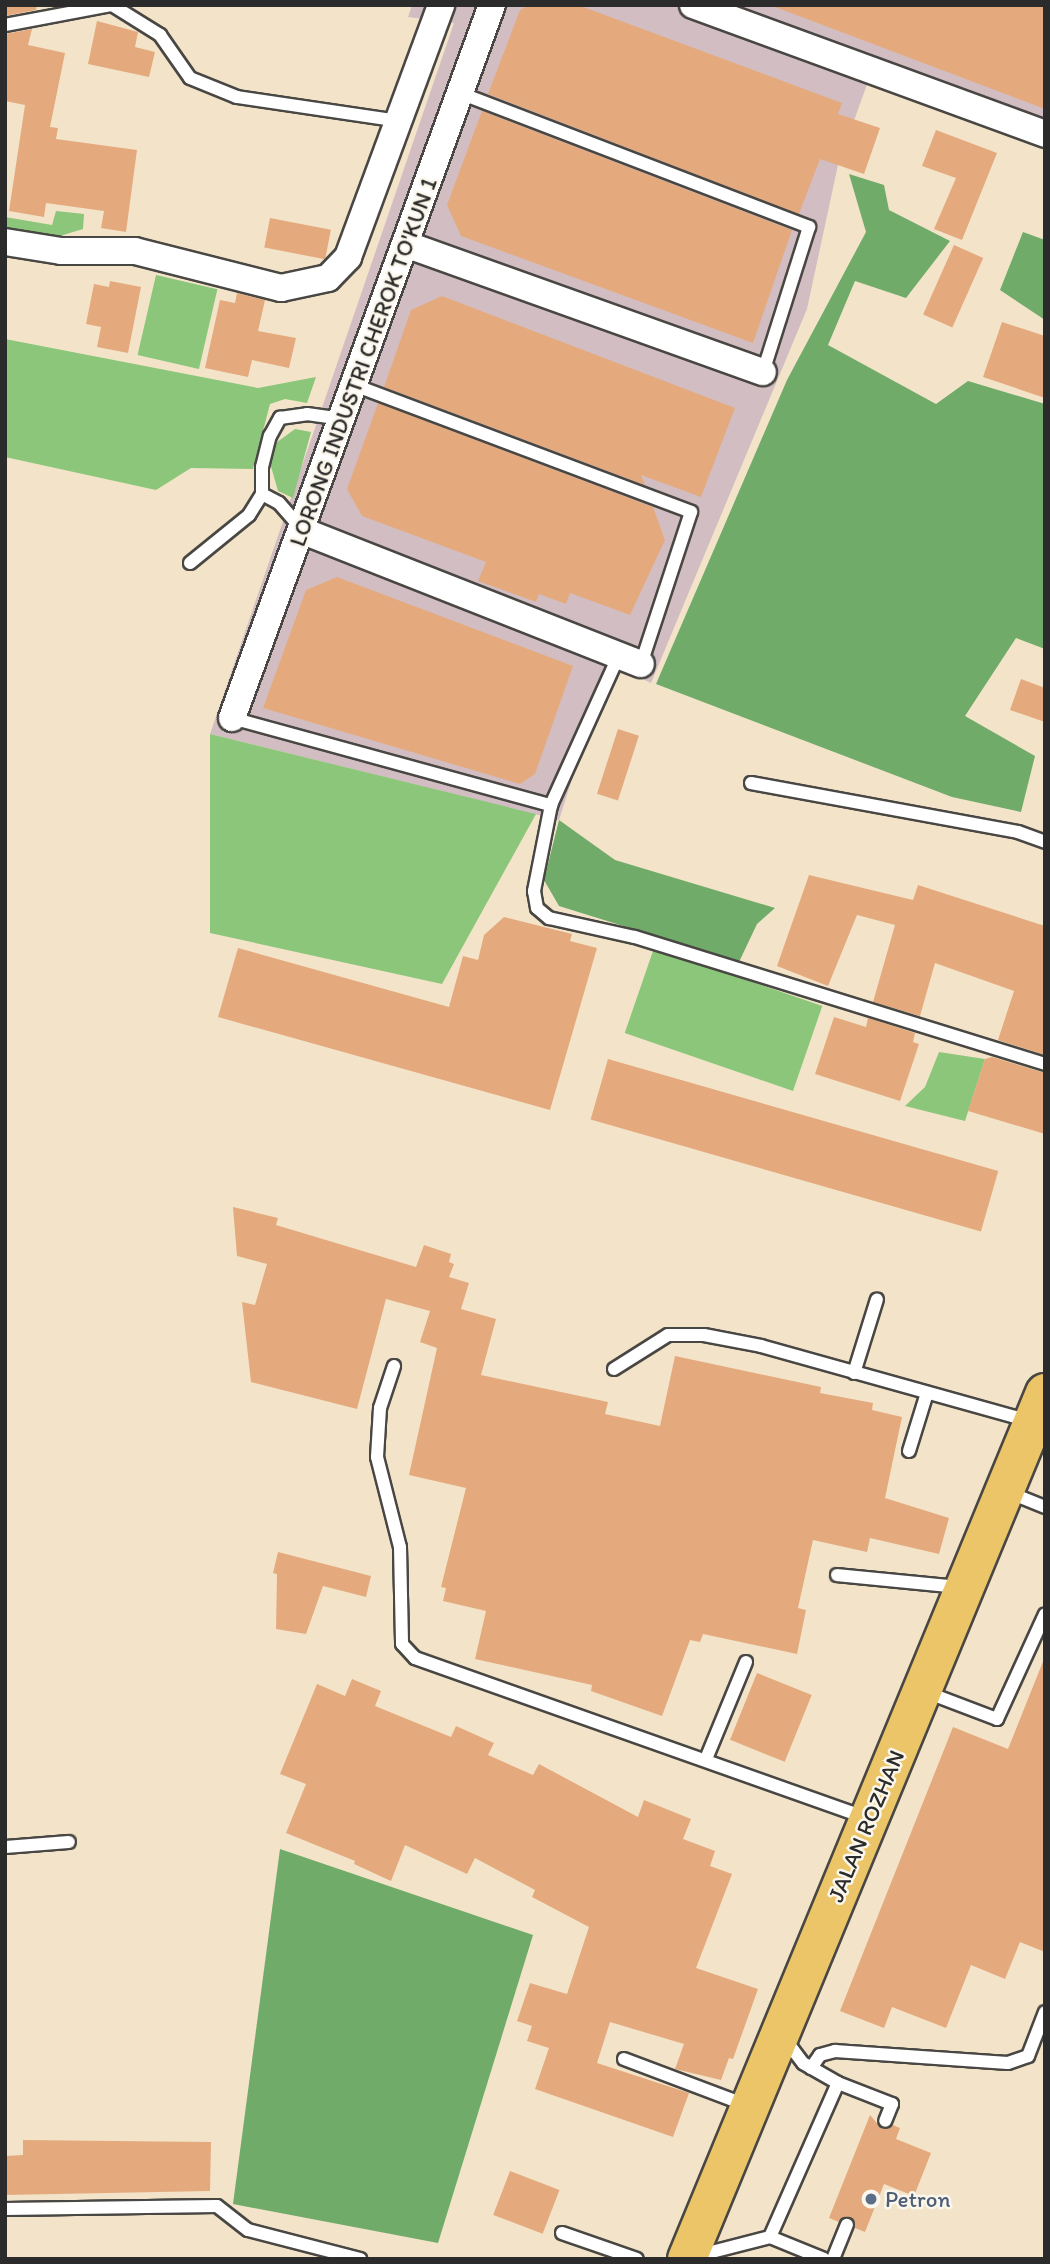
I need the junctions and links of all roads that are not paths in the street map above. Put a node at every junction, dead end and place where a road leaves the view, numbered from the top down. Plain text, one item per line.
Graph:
1 (441, 5) edge
2 (492, 5) edge
3 (693, 5) edge
4 (5, 25) edge
5 (460, 93) junction
6 (399, 121) junction
7 (1045, 134) edge
8 (5, 242) edge
9 (405, 244) junction
10 (763, 372) joint
11 (354, 384) junction
12 (341, 419) junction
13 (262, 494) junction
14 (303, 531) junction
15 (190, 563) dead end
16 (630, 659) junction
17 (232, 718) joint
18 (751, 783) dead end
19 (551, 805) junction
20 (1045, 842) edge
21 (1045, 1064) edge
22 (877, 1299) dead end
23 (394, 1366) dead end
24 (614, 1369) dead end
25 (854, 1373) junction
26 (927, 1393) junction
27 (1039, 1407) edge
28 (909, 1451) dead end
29 (1005, 1490) junction
30 (1045, 1507) edge
31 (837, 1575) dead end
32 (964, 1587) junction
33 (1045, 1614) edge
34 (746, 1662) dead end
35 (923, 1690) junction
36 (706, 1759) junction
37 (869, 1819) junction
38 (69, 1842) dead end
39 (5, 1847) edge
40 (1045, 2012) edge
41 (780, 2033) junction
42 (624, 2059) dead end
43 (811, 2068) junction
44 (838, 2083) junction
45 (749, 2106) junction
46 (885, 2122) dead end
47 (5, 2209) edge
48 (848, 2225) dead end
49 (562, 2233) dead end
50 (770, 2237) junction
51 (360, 2259) edge
52 (637, 2259) edge
53 (687, 2259) edge
54 (824, 2259) edge
55 (833, 2259) edge

1 - 6 street
2 - 5 street, LORONG INDUSTRI CHEROK TO'KUN 1
3 - 7 street
4 - 6 lane
5 - 9 street, LORONG INDUSTRI CHEROK TO'KUN 1
5 - 10 lane
6 - 8 street
9 - 10 street
9 - 11 street, LORONG INDUSTRI CHEROK TO'KUN 1
11 - 12 street, LORONG INDUSTRI CHEROK TO'KUN 1
11 - 16 lane
12 - 13 lane
12 - 14 street, LORONG INDUSTRI CHEROK TO'KUN 1
13 - 14 lane
13 - 15 lane
14 - 16 street
14 - 17 street, LORONG INDUSTRI CHEROK TO'KUN 1
16 - 19 lane
17 - 19 lane
18 - 20 lane
19 - 21 lane
22 - 25 lane
23 - 36 lane
24 - 25 lane
25 - 26 lane
26 - 27 lane
26 - 28 lane
27 - 29 main road, JALAN ROZHAN
29 - 30 lane
29 - 32 main road, JALAN ROZHAN
31 - 32 lane
32 - 35 main road, JALAN ROZHAN
33 - 35 lane
34 - 36 lane
35 - 37 main road, JALAN ROZHAN
36 - 37 lane
37 - 41 main road, JALAN ROZHAN
38 - 39 lane
40 - 43 lane
41 - 43 lane
41 - 45 main road, JALAN ROZHAN
42 - 45 lane
43 - 44 lane
44 - 46 lane
44 - 50 lane
45 - 53 main road, JALAN ROZHAN
47 - 51 lane
48 - 55 lane
49 - 52 lane
50 - 53 lane
50 - 54 lane

